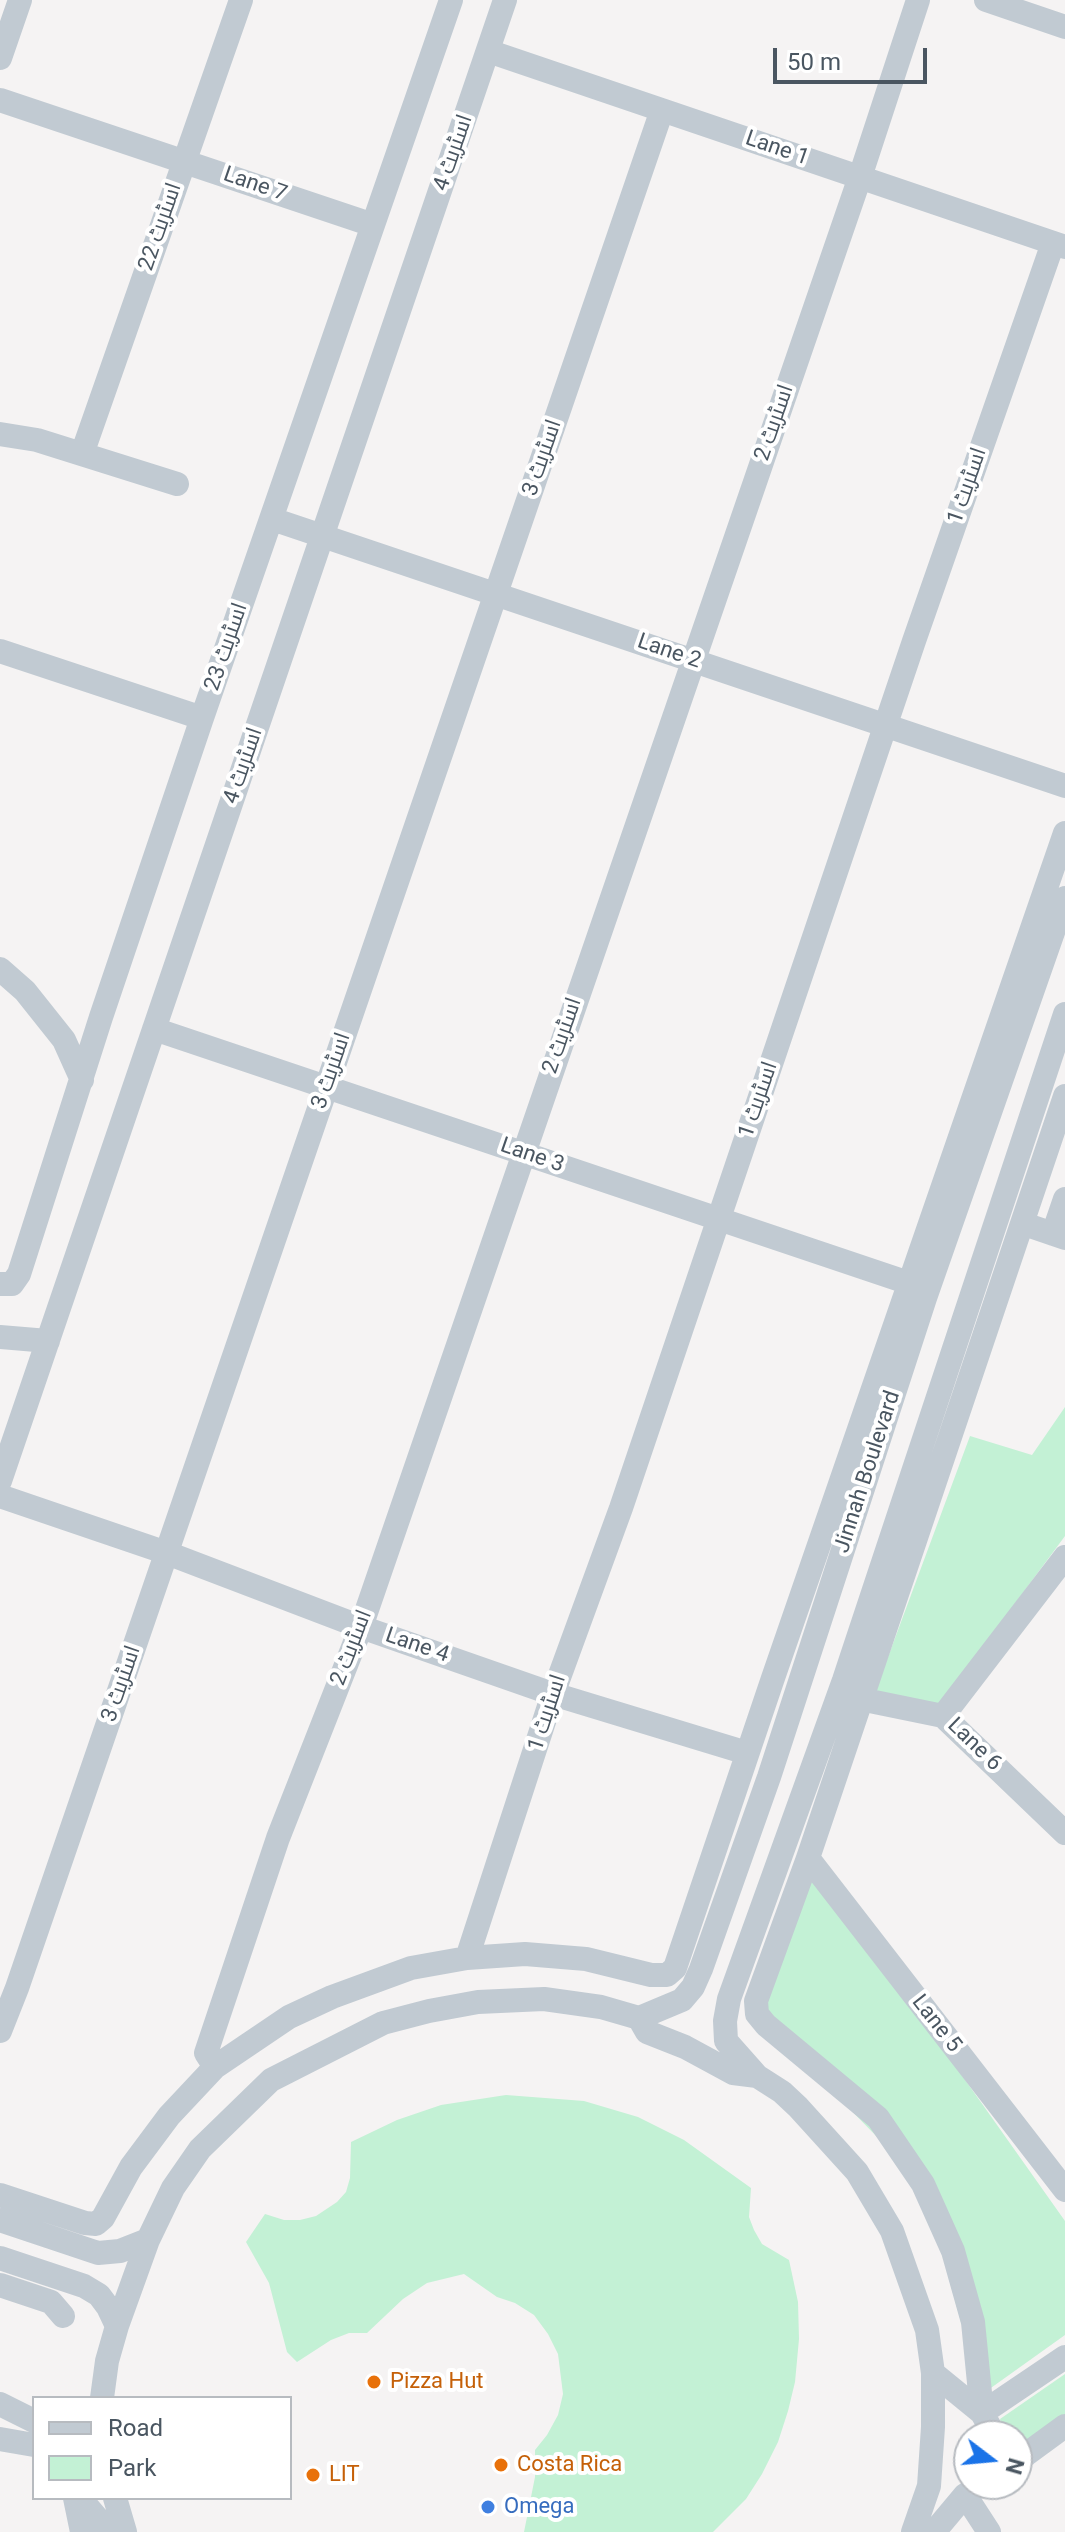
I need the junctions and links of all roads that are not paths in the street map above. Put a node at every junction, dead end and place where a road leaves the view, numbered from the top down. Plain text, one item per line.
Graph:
1 (20, 0) edge
2 (241, 0) edge
3 (451, 0) edge
4 (505, 0) edge
5 (918, 0) edge
6 (986, 0) edge
7 (1065, 27) edge
8 (488, 51) junction
9 (0, 58) edge
10 (0, 100) edge
11 (662, 110) junction
12 (183, 162) junction
13 (860, 177) junction
14 (373, 225) junction
15 (1059, 245) edge
16 (0, 434) edge
17 (82, 454) junction
18 (177, 484) dead end
19 (272, 519) junction
20 (323, 536) junction
21 (496, 594) junction
22 (0, 651) edge
23 (693, 660) junction
24 (202, 718) junction
25 (886, 726) junction
26 (1065, 786) edge
27 (1065, 833) edge
28 (1065, 898) edge
29 (0, 969) edge
30 (1065, 1014) edge
31 (154, 1029) junction
32 (82, 1080) junction
33 (327, 1087) junction
34 (1065, 1096) edge
35 (523, 1153) junction
36 (1065, 1199) edge
37 (719, 1219) junction
38 (1024, 1224) junction
39 (1059, 1236) edge
40 (909, 1283) junction
41 (0, 1284) edge
42 (0, 1337) edge
43 (48, 1341) junction
44 (0, 1481) edge
45 (0, 1496) edge
46 (167, 1553) junction
47 (1065, 1557) edge
48 (1065, 1577) edge
49 (1035, 1599) junction
50 (361, 1627) junction
51 (553, 1694) junction
52 (860, 1699) junction
53 (943, 1716) junction
54 (747, 1753) junction
55 (1065, 1833) edge
56 (808, 1858) junction
57 (467, 1958) junction
58 (366, 1983) junction
59 (639, 2018) junction
60 (383, 2023) junction
61 (0, 2031) edge
62 (215, 2067) junction
63 (757, 2076) junction
64 (1065, 2190) edge
65 (0, 2195) edge
66 (0, 2220) edge
67 (148, 2240) junction
68 (0, 2258) edge
69 (0, 2285) edge
70 (63, 2316) dead end
71 (117, 2326) junction
72 (1065, 2357) edge
73 (933, 2373) junction
74 (102, 2396) edge
75 (0, 2404) edge
76 (982, 2413) junction
77 (32, 2420) edge
78 (986, 2420) edge
79 (1065, 2426) edge
80 (0, 2439) edge
81 (32, 2445) edge
82 (1033, 2449) edge
83 (77, 2500) edge
84 (79, 2500) edge
85 (116, 2500) edge
86 (964, 2500) edge
87 (978, 2500) edge
88 (82, 2532) edge
89 (109, 2532) edge
90 (125, 2532) edge
91 (913, 2532) edge
92 (934, 2532) edge
93 (989, 2532) edge

1 - 9 street
2 - 12 street, اسٹریٹ 22
3 - 14 street, اسٹریٹ 23
4 - 8 street, اسٹریٹ 4
5 - 13 street, اسٹریٹ 2
6 - 7 street
8 - 11 street, Lane 1
8 - 20 street, اسٹریٹ 4
10 - 12 street, Lane 7
11 - 13 street, Lane 1
11 - 21 street, اسٹریٹ 3
12 - 14 street, Lane 7
12 - 17 street, اسٹریٹ 22
13 - 15 street, Lane 1
13 - 23 street, اسٹریٹ 2
14 - 19 street, اسٹریٹ 23
15 - 25 street, اسٹریٹ 1
16 - 17 street
17 - 18 street
19 - 20 street, Lane 2
19 - 24 street, اسٹریٹ 23
20 - 21 street, Lane 2
20 - 31 street, اسٹریٹ 4
21 - 23 street, Lane 2
21 - 33 street, اسٹریٹ 3
22 - 24 street
23 - 25 street, Lane 2
23 - 35 street, اسٹریٹ 2
24 - 32 street, اسٹریٹ 23
25 - 26 street, Lane 2
25 - 37 street, اسٹریٹ 1
27 - 40 street
28 - 59 street, Jinnah Boulevard
29 - 32 street
30 - 63 street, Jinnah Boulevard
31 - 33 street, Lane 3
31 - 43 street, اسٹریٹ 4
32 - 41 street, اسٹریٹ 23
33 - 35 street, Lane 3
33 - 46 street, اسٹریٹ 3
34 - 38 street
35 - 37 street, Lane 3
35 - 50 street, اسٹریٹ 2
36 - 39 street
37 - 40 street, Lane 3
37 - 51 street, اسٹریٹ 1
38 - 39 street
38 - 52 street
40 - 54 street
42 - 43 street
43 - 44 street, اسٹریٹ 4
45 - 46 street, Lane 4
46 - 50 street, Lane 4
46 - 61 street, اسٹریٹ 3
47 - 49 street
48 - 49 street
49 - 53 street
50 - 51 street, Lane 4
50 - 62 street, اسٹریٹ 2
51 - 54 street, Lane 4
51 - 57 street, اسٹریٹ 1
52 - 53 street, Lane 6
52 - 56 street
53 - 55 street, Lane 6
54 - 57 street
56 - 64 street, Lane 5
56 - 76 street
57 - 58 street
58 - 60 street
58 - 62 street
59 - 60 street
59 - 63 street
60 - 67 street
62 - 65 street
63 - 73 street
66 - 67 street
67 - 71 street
68 - 71 street
69 - 70 street
71 - 74 street
72 - 76 street
73 - 76 street
73 - 91 street
75 - 77 street
76 - 78 street
79 - 82 street
80 - 81 street
83 - 88 street
84 - 89 street
85 - 90 street
86 - 92 street
87 - 93 street

